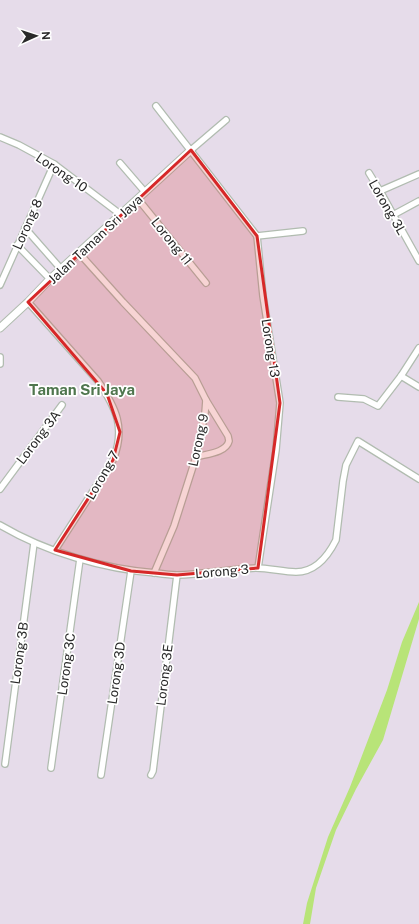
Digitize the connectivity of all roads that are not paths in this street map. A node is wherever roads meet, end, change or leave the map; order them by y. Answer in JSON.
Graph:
{"nodes":[{"id":1,"x":156,"y":106,"type":"dead end"},
{"id":2,"x":226,"y":120,"type":"dead end"},
{"id":3,"x":0,"y":138,"type":"edge"},
{"id":4,"x":191,"y":150,"type":"junction"},
{"id":5,"x":120,"y":163,"type":"dead end"},
{"id":6,"x":54,"y":164,"type":"junction"},
{"id":7,"x":369,"y":173,"type":"dead end"},
{"id":8,"x":419,"y":174,"type":"edge"},
{"id":9,"x":145,"y":192,"type":"junction"},
{"id":10,"x":380,"y":192,"type":"junction"},
{"id":11,"x":138,"y":199,"type":"junction"},
{"id":12,"x":419,"y":201,"type":"edge"},
{"id":13,"x":120,"y":214,"type":"junction"},
{"id":14,"x":393,"y":215,"type":"junction"},
{"id":15,"x":25,"y":228,"type":"junction"},
{"id":16,"x":303,"y":231,"type":"dead end"},
{"id":17,"x":257,"y":236,"type":"junction"},
{"id":18,"x":18,"y":245,"type":"junction"},
{"id":19,"x":78,"y":253,"type":"junction"},
{"id":20,"x":419,"y":261,"type":"edge"},
{"id":21,"x":61,"y":268,"type":"junction"},
{"id":22,"x":50,"y":279,"type":"junction"},
{"id":23,"x":206,"y":283,"type":"dead end"},
{"id":24,"x":0,"y":285,"type":"edge"},
{"id":25,"x":28,"y":302,"type":"junction"},
{"id":26,"x":0,"y":327,"type":"edge"},
{"id":27,"x":419,"y":348,"type":"edge"},
{"id":28,"x":0,"y":357,"type":"edge"},
{"id":29,"x":0,"y":364,"type":"edge"},
{"id":30,"x":401,"y":376,"type":"junction"},
{"id":31,"x":419,"y":387,"type":"edge"},
{"id":32,"x":338,"y":397,"type":"dead end"},
{"id":33,"x":206,"y":400,"type":"junction"},
{"id":34,"x":62,"y":405,"type":"dead end"},
{"id":35,"x":196,"y":456,"type":"junction"},
{"id":36,"x":419,"y":479,"type":"edge"},
{"id":37,"x":0,"y":489,"type":"edge"},
{"id":38,"x":0,"y":525,"type":"edge"},
{"id":39,"x":34,"y":543,"type":"junction"},
{"id":40,"x":55,"y":550,"type":"junction"},
{"id":41,"x":80,"y":559,"type":"junction"},
{"id":42,"x":258,"y":568,"type":"junction"},
{"id":43,"x":131,"y":571,"type":"junction"},
{"id":44,"x":154,"y":573,"type":"junction"},
{"id":45,"x":177,"y":575,"type":"junction"},
{"id":46,"x":4,"y":764,"type":"dead end"},
{"id":47,"x":51,"y":768,"type":"dead end"},
{"id":48,"x":101,"y":775,"type":"dead end"},
{"id":49,"x":151,"y":775,"type":"dead end"}],
"edges":[{"from":1,"to":4,"type":"street"},
{"from":2,"to":4,"type":"street"},
{"from":3,"to":6,"type":"street","name":"Lorong 10"},
{"from":4,"to":9,"type":"street","name":"Jalan Taman Sri Jaya"},
{"from":4,"to":17,"type":"street"},
{"from":5,"to":9,"type":"street"},
{"from":6,"to":13,"type":"street","name":"Lorong 10"},
{"from":6,"to":15,"type":"street","name":"Lorong 8"},
{"from":7,"to":10,"type":"street","name":"Lorong 3L"},
{"from":8,"to":10,"type":"street"},
{"from":9,"to":11,"type":"street","name":"Jalan Taman Sri Jaya"},
{"from":10,"to":14,"type":"street","name":"Lorong 3L"},
{"from":11,"to":13,"type":"street","name":"Jalan Taman Sri Jaya"},
{"from":11,"to":23,"type":"street","name":"Lorong 11"},
{"from":12,"to":14,"type":"street"},
{"from":13,"to":19,"type":"street","name":"Jalan Taman Sri Jaya"},
{"from":14,"to":20,"type":"street","name":"Lorong 3L"},
{"from":15,"to":18,"type":"street","name":"Lorong 8"},
{"from":15,"to":21,"type":"street"},
{"from":16,"to":17,"type":"street"},
{"from":17,"to":42,"type":"street","name":"Lorong 13"},
{"from":18,"to":22,"type":"street"},
{"from":18,"to":24,"type":"street","name":"Lorong 8"},
{"from":19,"to":21,"type":"street","name":"Jalan Taman Sri Jaya"},
{"from":19,"to":33,"type":"street","name":"Lorong 9"},
{"from":21,"to":22,"type":"street","name":"Jalan Taman Sri Jaya"},
{"from":22,"to":25,"type":"street","name":"Jalan Taman Sri Jaya"},
{"from":25,"to":26,"type":"street","name":"Jalan Taman Sri Jaya"},
{"from":25,"to":40,"type":"street","name":"Lorong 7"},
{"from":27,"to":30,"type":"street"},
{"from":28,"to":29,"type":"street"},
{"from":30,"to":31,"type":"street"},
{"from":30,"to":32,"type":"street"},
{"from":33,"to":35,"type":"street","name":"Lorong 9"},
{"from":33,"to":35,"type":"street"},
{"from":34,"to":37,"type":"street","name":"Lorong 3A"},
{"from":35,"to":44,"type":"street","name":"Lorong 9"},
{"from":36,"to":42,"type":"street","name":"Lorong 3"},
{"from":38,"to":39,"type":"street","name":"Lorong 3"},
{"from":39,"to":40,"type":"street","name":"Lorong 3"},
{"from":39,"to":46,"type":"street","name":"Lorong 3B"},
{"from":40,"to":41,"type":"street","name":"Lorong 3"},
{"from":41,"to":43,"type":"street","name":"Lorong 3"},
{"from":41,"to":47,"type":"street","name":"Lorong 3C"},
{"from":42,"to":45,"type":"street","name":"Lorong 3"},
{"from":43,"to":44,"type":"street","name":"Lorong 3"},
{"from":43,"to":48,"type":"street","name":"Lorong 3D"},
{"from":44,"to":45,"type":"street","name":"Lorong 3"},
{"from":45,"to":49,"type":"street","name":"Lorong 3E"}]}
